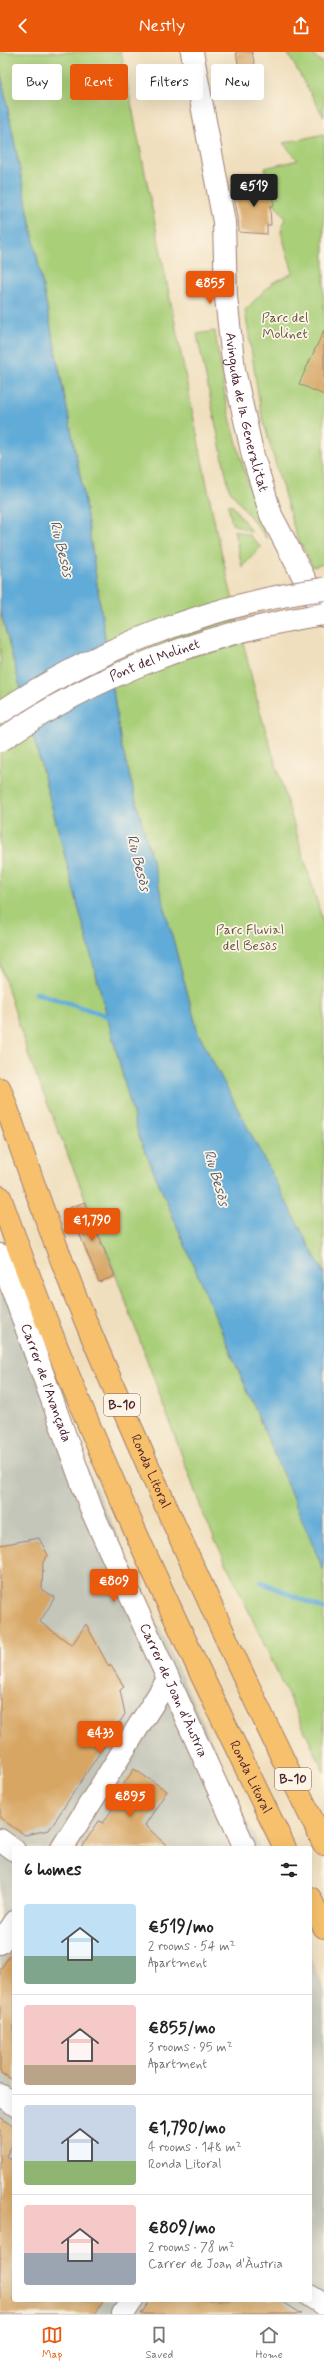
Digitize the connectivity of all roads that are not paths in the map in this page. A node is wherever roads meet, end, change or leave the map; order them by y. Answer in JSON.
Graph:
{"nodes":[{"id":1,"x":192,"y":52,"type":"edge"},
{"id":2,"x":324,"y":589,"type":"edge"},
{"id":3,"x":324,"y":615,"type":"edge"},
{"id":4,"x":0,"y":713,"type":"edge"},
{"id":5,"x":0,"y":741,"type":"edge"},
{"id":6,"x":0,"y":1089,"type":"edge"},
{"id":7,"x":0,"y":1197,"type":"edge"},
{"id":8,"x":0,"y":1255,"type":"edge"},
{"id":9,"x":92,"y":1511,"type":"joint"},
{"id":10,"x":167,"y":1681,"type":"junction"},
{"id":11,"x":0,"y":1840,"type":"edge"},
{"id":12,"x":324,"y":1844,"type":"edge"},
{"id":13,"x":63,"y":1846,"type":"edge"},
{"id":14,"x":244,"y":1846,"type":"edge"},
{"id":15,"x":284,"y":1846,"type":"edge"},
{"id":16,"x":12,"y":1849,"type":"edge"},
{"id":17,"x":312,"y":1902,"type":"edge"},
{"id":18,"x":12,"y":1925,"type":"edge"},
{"id":19,"x":324,"y":1927,"type":"edge"},
{"id":20,"x":0,"y":1943,"type":"edge"},
{"id":21,"x":0,"y":2095,"type":"edge"},
{"id":22,"x":12,"y":2103,"type":"edge"},
{"id":23,"x":312,"y":2297,"type":"edge"},
{"id":24,"x":131,"y":2302,"type":"edge"},
{"id":25,"x":324,"y":2304,"type":"edge"},
{"id":26,"x":122,"y":2314,"type":"edge"}],
"edges":[{"from":1,"to":3,"type":"street","name":"Avinguda de la Generalitat"},
{"from":2,"to":4,"type":"street","name":"Pont del Molinet","bridge":true},
{"from":3,"to":5,"type":"street","name":"Pont del Molinet","bridge":true},
{"from":6,"to":12,"type":"highway","name":"Ronda Litoral","number":"B-10"},
{"from":7,"to":15,"type":"highway","name":"Ronda Litoral","number":"B-10"},
{"from":8,"to":9,"type":"street","name":"Carrer de l'Avançada"},
{"from":9,"to":10,"type":"street","name":"Carrer de Joan d'Àustria"},
{"from":10,"to":13,"type":"street"},
{"from":10,"to":14,"type":"street","name":"Carrer de Joan d'Àustria"},
{"from":11,"to":16,"type":"street"},
{"from":17,"to":19,"type":"highway"},
{"from":18,"to":20,"type":"street"},
{"from":21,"to":22,"type":"street"},
{"from":23,"to":25,"type":"street"},
{"from":24,"to":26,"type":"street"}]}
